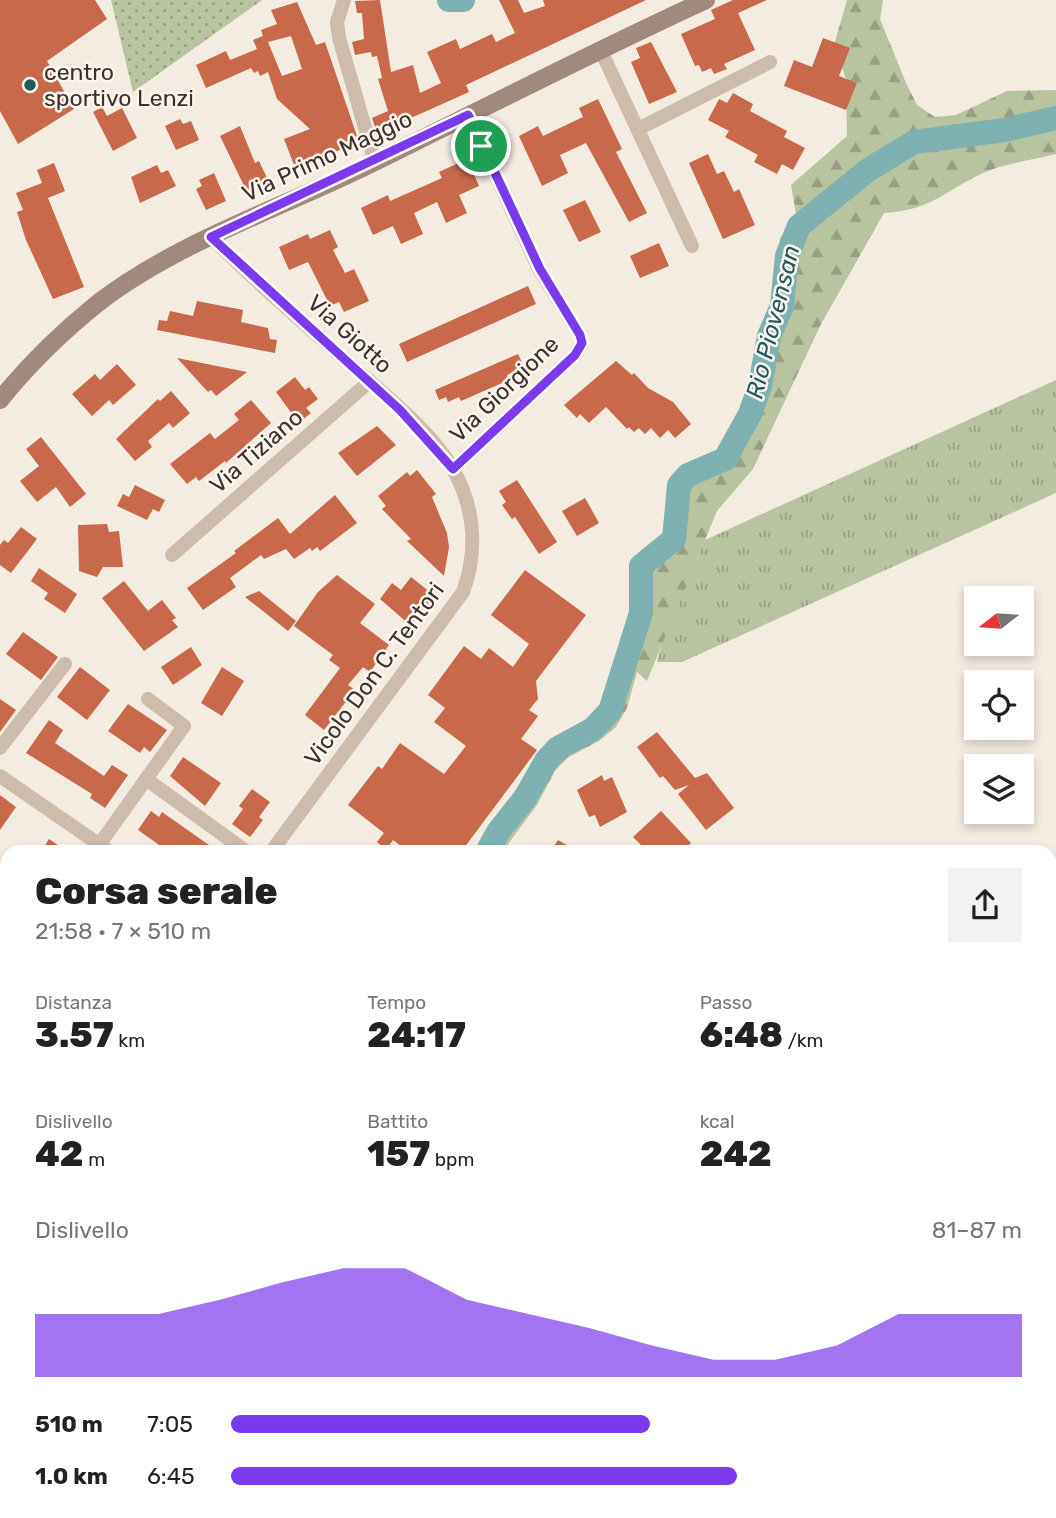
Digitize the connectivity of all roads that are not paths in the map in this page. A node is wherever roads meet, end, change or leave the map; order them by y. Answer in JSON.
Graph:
{"nodes":[{"id":1,"x":344,"y":0,"type":"edge"},
{"id":2,"x":706,"y":0,"type":"edge"},
{"id":3,"x":601,"y":51,"type":"junction"},
{"id":4,"x":770,"y":62,"type":"dead end"},
{"id":5,"x":468,"y":115,"type":"junction"},
{"id":6,"x":638,"y":129,"type":"junction"},
{"id":7,"x":375,"y":162,"type":"junction"},
{"id":8,"x":211,"y":237,"type":"junction"},
{"id":9,"x":692,"y":246,"type":"dead end"},
{"id":10,"x":370,"y":381,"type":"junction"},
{"id":11,"x":0,"y":400,"type":"edge"},
{"id":12,"x":453,"y":469,"type":"junction"},
{"id":13,"x":172,"y":555,"type":"dead end"},
{"id":14,"x":65,"y":664,"type":"dead end"},
{"id":15,"x":148,"y":699,"type":"dead end"},
{"id":16,"x":0,"y":748,"type":"edge"},
{"id":17,"x":0,"y":776,"type":"edge"},
{"id":18,"x":146,"y":779,"type":"junction"},
{"id":19,"x":100,"y":845,"type":"edge"},
{"id":20,"x":106,"y":845,"type":"edge"},
{"id":21,"x":237,"y":845,"type":"edge"},
{"id":22,"x":276,"y":845,"type":"edge"}],
"edges":[{"from":1,"to":7,"type":"street"},
{"from":2,"to":3,"type":"street","name":"Via Primo Maggio"},
{"from":3,"to":5,"type":"street","name":"Via Primo Maggio"},
{"from":3,"to":6,"type":"street"},
{"from":4,"to":6,"type":"street"},
{"from":5,"to":7,"type":"street","name":"Via Primo Maggio"},
{"from":5,"to":12,"type":"street","name":"Via Giorgione"},
{"from":6,"to":9,"type":"street"},
{"from":7,"to":8,"type":"street","name":"Via Primo Maggio"},
{"from":8,"to":10,"type":"street","name":"Via Giotto"},
{"from":8,"to":11,"type":"street","name":"Via Primo Maggio"},
{"from":10,"to":12,"type":"street","name":"Via Giotto"},
{"from":10,"to":13,"type":"street","name":"Via Tiziano"},
{"from":12,"to":22,"type":"street","name":"Vicolo Don C. Tentori"},
{"from":14,"to":16,"type":"street"},
{"from":15,"to":18,"type":"street"},
{"from":17,"to":19,"type":"street"},
{"from":18,"to":20,"type":"street"},
{"from":18,"to":21,"type":"street"}]}
